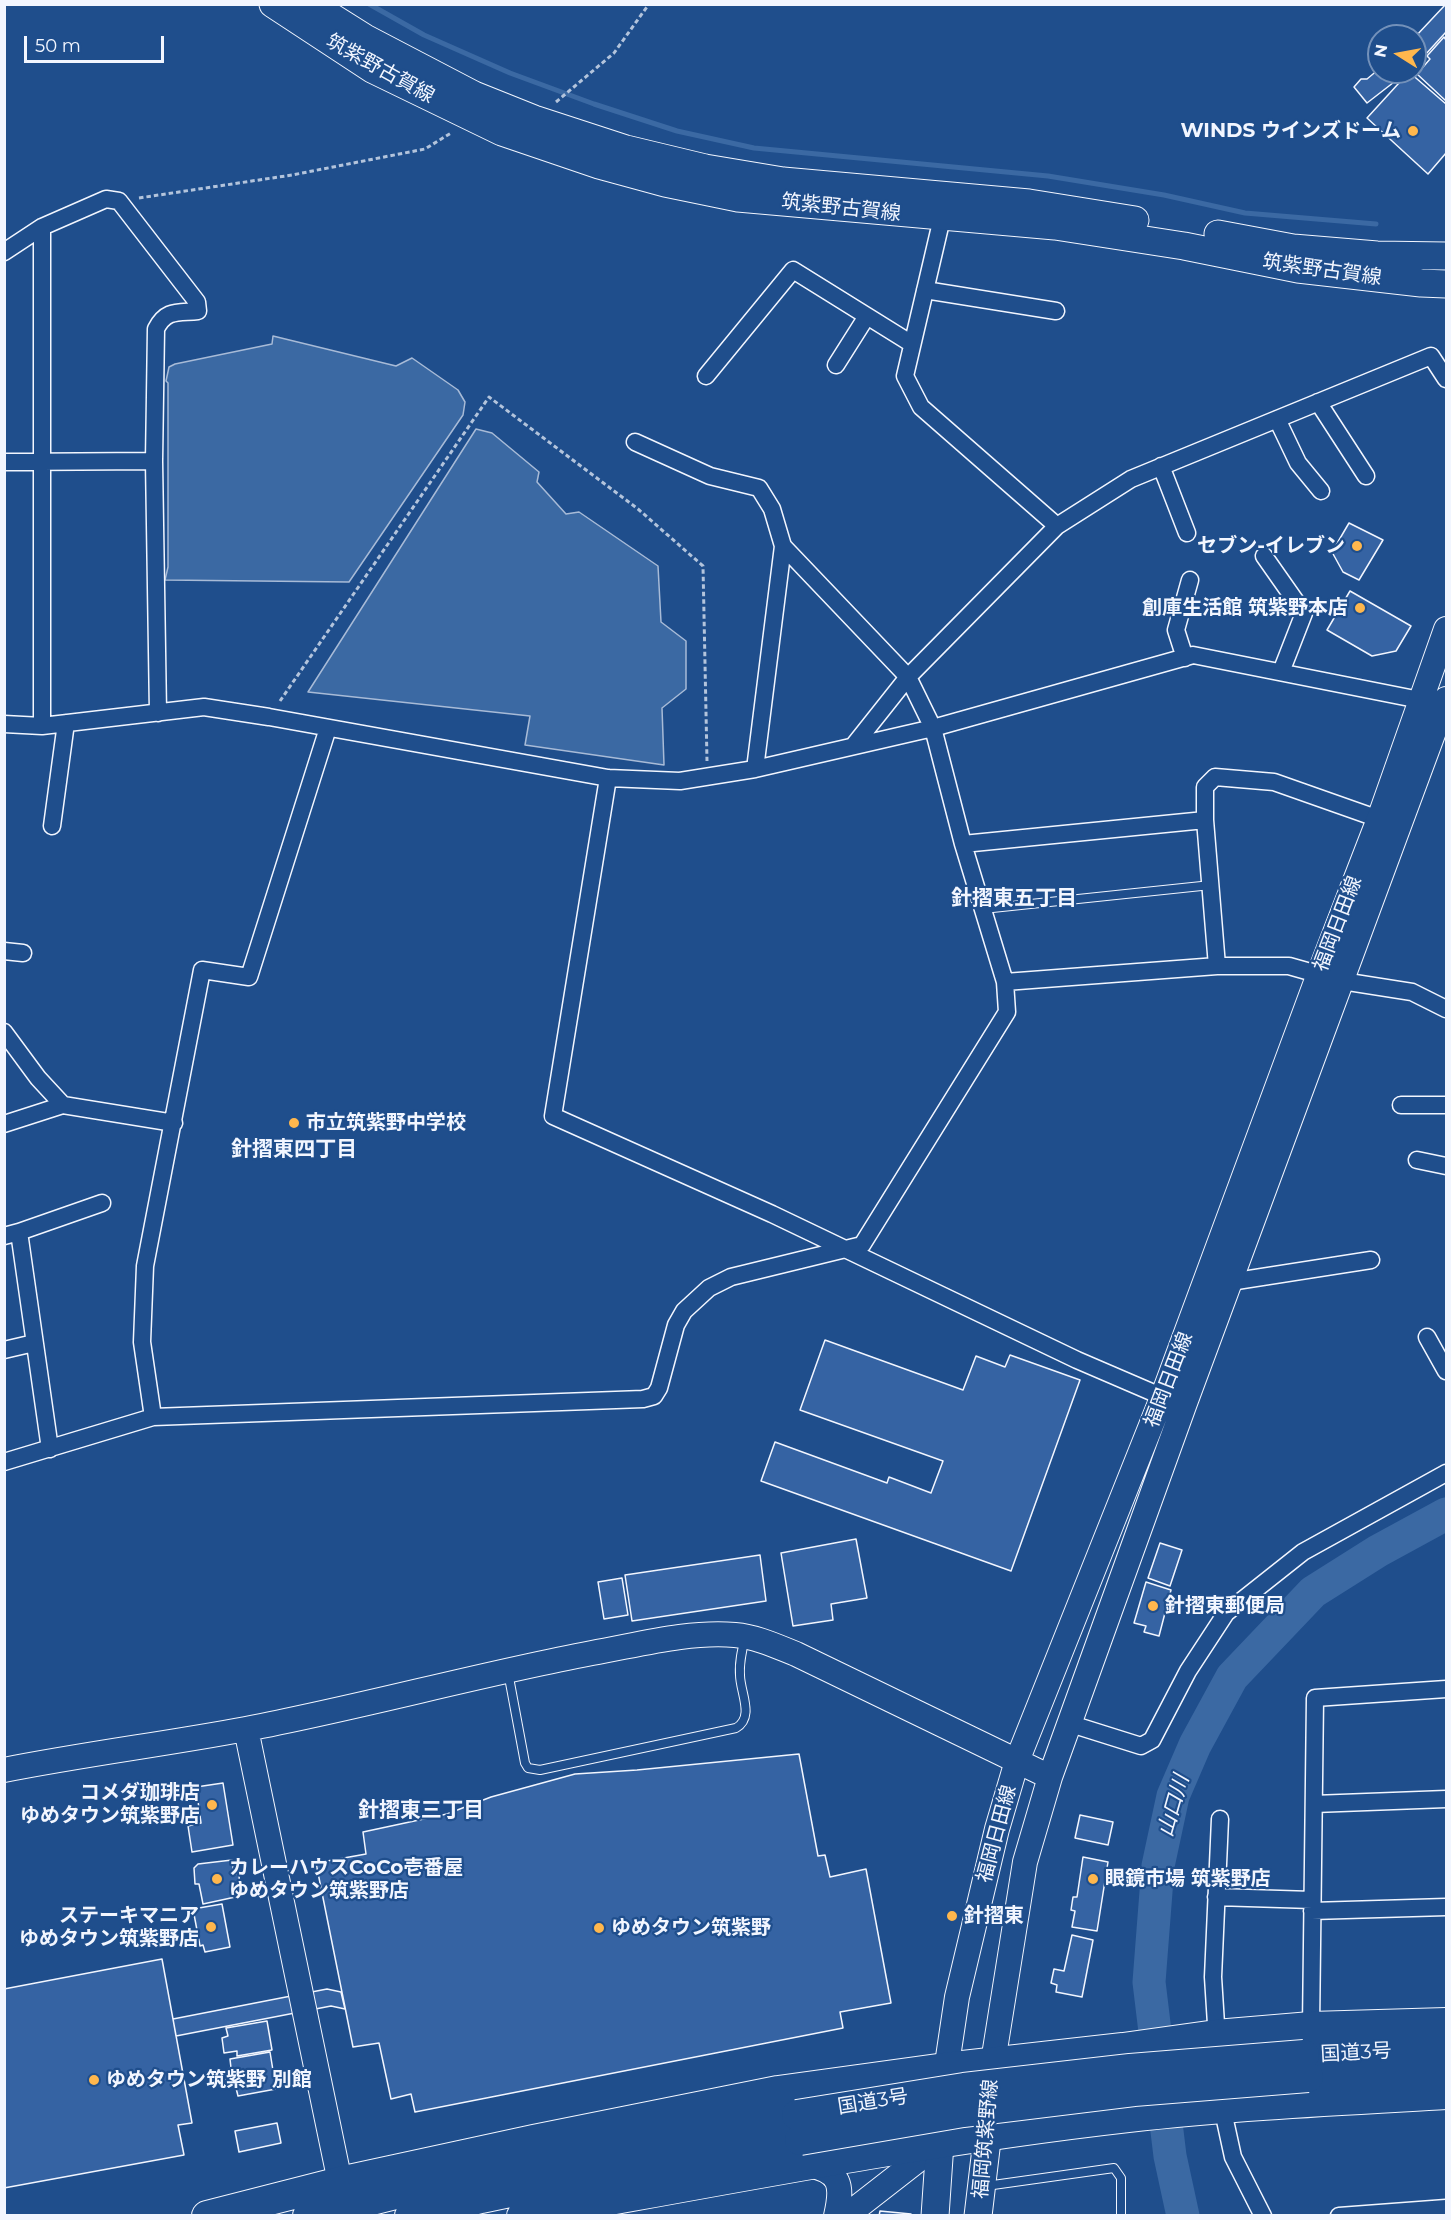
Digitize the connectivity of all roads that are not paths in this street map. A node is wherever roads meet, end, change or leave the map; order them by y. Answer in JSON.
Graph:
{"nodes":[{"id":1,"x":273,"y":4,"type":"edge"},
{"id":2,"x":311,"y":4,"type":"edge"},
{"id":3,"x":942,"y":218,"type":"junction"},
{"id":4,"x":42,"y":227,"type":"junction"},
{"id":5,"x":4,"y":252,"type":"edge"},
{"id":6,"x":1446,"y":256,"type":"edge"},
{"id":7,"x":1446,"y":284,"type":"edge"},
{"id":8,"x":925,"y":290,"type":"junction"},
{"id":9,"x":1056,"y":311,"type":"dead end"},
{"id":10,"x":867,"y":316,"type":"junction"},
{"id":11,"x":912,"y":344,"type":"junction"},
{"id":12,"x":836,"y":365,"type":"dead end"},
{"id":13,"x":706,"y":376,"type":"dead end"},
{"id":14,"x":1446,"y":379,"type":"edge"},
{"id":15,"x":1318,"y":402,"type":"junction"},
{"id":16,"x":1276,"y":419,"type":"junction"},
{"id":17,"x":635,"y":442,"type":"dead end"},
{"id":18,"x":154,"y":461,"type":"junction"},
{"id":19,"x":4,"y":462,"type":"edge"},
{"id":20,"x":42,"y":463,"type":"junction"},
{"id":21,"x":1161,"y":466,"type":"junction"},
{"id":22,"x":1366,"y":476,"type":"dead end"},
{"id":23,"x":1321,"y":491,"type":"dead end"},
{"id":24,"x":1057,"y":526,"type":"junction"},
{"id":25,"x":1187,"y":533,"type":"dead end"},
{"id":26,"x":783,"y":546,"type":"junction"},
{"id":27,"x":1264,"y":556,"type":"dead end"},
{"id":28,"x":1190,"y":580,"type":"dead end"},
{"id":29,"x":1446,"y":628,"type":"edge"},
{"id":30,"x":1185,"y":658,"type":"junction"},
{"id":31,"x":1281,"y":672,"type":"junction"},
{"id":32,"x":908,"y":677,"type":"junction"},
{"id":33,"x":1420,"y":700,"type":"junction"},
{"id":34,"x":1446,"y":703,"type":"edge"},
{"id":35,"x":158,"y":713,"type":"junction"},
{"id":36,"x":66,"y":723,"type":"junction"},
{"id":37,"x":42,"y":726,"type":"junction"},
{"id":38,"x":328,"y":728,"type":"junction"},
{"id":39,"x":933,"y":728,"type":"junction"},
{"id":40,"x":5,"y":729,"type":"edge"},
{"id":41,"x":854,"y":745,"type":"junction"},
{"id":42,"x":755,"y":769,"type":"junction"},
{"id":43,"x":608,"y":778,"type":"junction"},
{"id":44,"x":1379,"y":819,"type":"junction"},
{"id":45,"x":1204,"y":820,"type":"junction"},
{"id":46,"x":52,"y":826,"type":"dead end"},
{"id":47,"x":963,"y":844,"type":"junction"},
{"id":48,"x":1211,"y":885,"type":"junction"},
{"id":49,"x":983,"y":909,"type":"junction"},
{"id":50,"x":4,"y":951,"type":"edge"},
{"id":51,"x":23,"y":953,"type":"dead end"},
{"id":52,"x":1218,"y":966,"type":"junction"},
{"id":53,"x":1319,"y":974,"type":"junction"},
{"id":54,"x":1342,"y":981,"type":"junction"},
{"id":55,"x":1005,"y":982,"type":"junction"},
{"id":56,"x":1446,"y":1010,"type":"edge"},
{"id":57,"x":4,"y":1032,"type":"edge"},
{"id":58,"x":10,"y":1048,"type":"edge"},
{"id":59,"x":63,"y":1105,"type":"junction"},
{"id":60,"x":1401,"y":1105,"type":"dead end"},
{"id":61,"x":1446,"y":1106,"type":"edge"},
{"id":62,"x":174,"y":1123,"type":"junction"},
{"id":63,"x":4,"y":1124,"type":"edge"},
{"id":64,"x":1417,"y":1160,"type":"dead end"},
{"id":65,"x":1446,"y":1166,"type":"edge"},
{"id":66,"x":102,"y":1203,"type":"dead end"},
{"id":67,"x":12,"y":1234,"type":"edge"},
{"id":68,"x":846,"y":1249,"type":"junction"},
{"id":69,"x":1371,"y":1260,"type":"dead end"},
{"id":70,"x":1219,"y":1278,"type":"junction"},
{"id":71,"x":1427,"y":1337,"type":"dead end"},
{"id":72,"x":34,"y":1343,"type":"junction"},
{"id":73,"x":4,"y":1350,"type":"edge"},
{"id":74,"x":1446,"y":1371,"type":"edge"},
{"id":75,"x":1174,"y":1400,"type":"junction"},
{"id":76,"x":153,"y":1417,"type":"junction"},
{"id":77,"x":50,"y":1449,"type":"junction"},
{"id":78,"x":4,"y":1462,"type":"edge"},
{"id":79,"x":1446,"y":1473,"type":"edge"},
{"id":80,"x":745,"y":1637,"type":"junction"},
{"id":81,"x":507,"y":1670,"type":"junction"},
{"id":82,"x":1446,"y":1689,"type":"edge"},
{"id":83,"x":1071,"y":1724,"type":"junction"},
{"id":84,"x":246,"y":1729,"type":"junction"},
{"id":85,"x":1017,"y":1761,"type":"junction"},
{"id":86,"x":4,"y":1770,"type":"edge"},
{"id":87,"x":1050,"y":1777,"type":"junction"},
{"id":88,"x":1446,"y":1799,"type":"edge"},
{"id":89,"x":1314,"y":1804,"type":"junction"},
{"id":90,"x":1220,"y":1819,"type":"dead end"},
{"id":91,"x":1216,"y":1897,"type":"junction"},
{"id":92,"x":1312,"y":1905,"type":"junction"},
{"id":93,"x":1446,"y":1907,"type":"edge"},
{"id":94,"x":1446,"y":2023,"type":"edge"},
{"id":95,"x":1211,"y":2036,"type":"junction"},
{"id":96,"x":1446,"y":2048,"type":"edge"},
{"id":97,"x":1308,"y":2053,"type":"junction"},
{"id":98,"x":993,"y":2062,"type":"junction"},
{"id":99,"x":945,"y":2067,"type":"junction"},
{"id":100,"x":1446,"y":2071,"type":"edge"},
{"id":101,"x":1446,"y":2094,"type":"edge"},
{"id":102,"x":1215,"y":2110,"type":"junction"},
{"id":103,"x":988,"y":2136,"type":"junction"},
{"id":104,"x":802,"y":2140,"type":"junction"},
{"id":105,"x":940,"y":2143,"type":"junction"},
{"id":106,"x":340,"y":2182,"type":"junction"},
{"id":107,"x":983,"y":2187,"type":"junction"},
{"id":108,"x":1446,"y":2208,"type":"edge"},
{"id":109,"x":207,"y":2216,"type":"edge"},
{"id":110,"x":308,"y":2216,"type":"edge"},
{"id":111,"x":410,"y":2216,"type":"edge"},
{"id":112,"x":522,"y":2216,"type":"edge"},
{"id":113,"x":836,"y":2216,"type":"edge"},
{"id":114,"x":846,"y":2216,"type":"edge"},
{"id":115,"x":935,"y":2216,"type":"edge"},
{"id":116,"x":978,"y":2216,"type":"edge"},
{"id":117,"x":1121,"y":2216,"type":"edge"},
{"id":118,"x":1263,"y":2216,"type":"edge"},
{"id":119,"x":1340,"y":2216,"type":"edge"}],
"edges":[{"from":1,"to":3,"type":"main road","name":"筑紫野古賀線"},
{"from":2,"to":6,"type":"main road","name":"筑紫野古賀線"},
{"from":3,"to":7,"type":"main road","name":"筑紫野古賀線"},
{"from":3,"to":8,"type":"street"},
{"from":4,"to":5,"type":"street"},
{"from":4,"to":18,"type":"street"},
{"from":4,"to":20,"type":"street"},
{"from":8,"to":9,"type":"street"},
{"from":8,"to":11,"type":"street"},
{"from":10,"to":11,"type":"street"},
{"from":10,"to":12,"type":"street"},
{"from":10,"to":13,"type":"street"},
{"from":11,"to":24,"type":"street"},
{"from":14,"to":15,"type":"street"},
{"from":15,"to":16,"type":"street"},
{"from":15,"to":22,"type":"street"},
{"from":16,"to":21,"type":"street"},
{"from":16,"to":23,"type":"street"},
{"from":17,"to":26,"type":"street"},
{"from":18,"to":20,"type":"street"},
{"from":18,"to":35,"type":"street"},
{"from":19,"to":20,"type":"street"},
{"from":20,"to":37,"type":"street"},
{"from":21,"to":24,"type":"street"},
{"from":21,"to":25,"type":"street"},
{"from":24,"to":32,"type":"street"},
{"from":26,"to":32,"type":"street"},
{"from":26,"to":42,"type":"street"},
{"from":27,"to":31,"type":"street"},
{"from":28,"to":30,"type":"street"},
{"from":29,"to":33,"type":"main road","name":"福岡日田線"},
{"from":30,"to":31,"type":"street"},
{"from":30,"to":39,"type":"street"},
{"from":31,"to":33,"type":"street"},
{"from":32,"to":39,"type":"street"},
{"from":32,"to":41,"type":"street"},
{"from":33,"to":34,"type":"main road"},
{"from":33,"to":44,"type":"main road","name":"福岡日田線"},
{"from":34,"to":54,"type":"main road","name":"福岡日田線"},
{"from":35,"to":36,"type":"street"},
{"from":35,"to":38,"type":"street"},
{"from":36,"to":37,"type":"street"},
{"from":36,"to":46,"type":"street"},
{"from":37,"to":40,"type":"street"},
{"from":38,"to":43,"type":"street"},
{"from":38,"to":62,"type":"street"},
{"from":39,"to":41,"type":"street"},
{"from":39,"to":47,"type":"street"},
{"from":41,"to":42,"type":"street"},
{"from":42,"to":43,"type":"street"},
{"from":43,"to":68,"type":"street"},
{"from":44,"to":45,"type":"street"},
{"from":44,"to":53,"type":"main road","name":"福岡日田線"},
{"from":45,"to":47,"type":"street"},
{"from":45,"to":48,"type":"street"},
{"from":47,"to":49,"type":"street"},
{"from":48,"to":49,"type":"lane"},
{"from":48,"to":52,"type":"street"},
{"from":49,"to":55,"type":"street"},
{"from":50,"to":51,"type":"street"},
{"from":52,"to":53,"type":"street"},
{"from":52,"to":55,"type":"street"},
{"from":53,"to":54,"type":"street"},
{"from":53,"to":70,"type":"main road","name":"福岡日田線"},
{"from":54,"to":56,"type":"street"},
{"from":54,"to":70,"type":"main road","name":"福岡日田線"},
{"from":55,"to":68,"type":"street"},
{"from":57,"to":58,"type":"street"},
{"from":58,"to":59,"type":"street"},
{"from":59,"to":62,"type":"street"},
{"from":59,"to":63,"type":"street"},
{"from":60,"to":61,"type":"street"},
{"from":62,"to":76,"type":"street"},
{"from":64,"to":65,"type":"street"},
{"from":66,"to":67,"type":"street"},
{"from":67,"to":72,"type":"street"},
{"from":68,"to":75,"type":"street"},
{"from":68,"to":76,"type":"street"},
{"from":69,"to":70,"type":"street"},
{"from":70,"to":75,"type":"main road","name":"福岡日田線"},
{"from":71,"to":74,"type":"street"},
{"from":72,"to":73,"type":"street"},
{"from":72,"to":77,"type":"street"},
{"from":75,"to":83,"type":"main road","name":"福岡日田線"},
{"from":75,"to":85,"type":"main road","name":"福岡日田線"},
{"from":76,"to":77,"type":"street"},
{"from":77,"to":78,"type":"street"},
{"from":79,"to":83,"type":"street"},
{"from":80,"to":81,"type":"main road"},
{"from":80,"to":81,"type":"lane"},
{"from":80,"to":85,"type":"main road"},
{"from":81,"to":84,"type":"main road"},
{"from":82,"to":89,"type":"street"},
{"from":83,"to":87,"type":"main road","name":"福岡日田線"},
{"from":84,"to":86,"type":"main road"},
{"from":84,"to":106,"type":"main road"},
{"from":85,"to":87,"type":"main road"},
{"from":85,"to":99,"type":"main road","name":"福岡日田線"},
{"from":87,"to":98,"type":"main road","name":"福岡日田線"},
{"from":88,"to":89,"type":"street"},
{"from":89,"to":92,"type":"street"},
{"from":90,"to":91,"type":"street"},
{"from":91,"to":92,"type":"street"},
{"from":91,"to":95,"type":"street"},
{"from":92,"to":93,"type":"street"},
{"from":92,"to":97,"type":"street"},
{"from":94,"to":97,"type":"highway"},
{"from":95,"to":97,"type":"highway"},
{"from":95,"to":98,"type":"highway"},
{"from":95,"to":102,"type":"street"},
{"from":96,"to":97,"type":"highway","name":"国道3号"},
{"from":97,"to":100,"type":"highway","name":"国道3号"},
{"from":97,"to":104,"type":"highway","name":"国道3号","bridge":true},
{"from":98,"to":99,"type":"highway"},
{"from":98,"to":103,"type":"main road","name":"福岡筑紫野線"},
{"from":98,"to":105,"type":"main road","name":"福岡日田線"},
{"from":99,"to":105,"type":"main road","name":"福岡日田線"},
{"from":99,"to":106,"type":"highway"},
{"from":101,"to":102,"type":"highway"},
{"from":102,"to":103,"type":"highway"},
{"from":102,"to":118,"type":"street"},
{"from":103,"to":105,"type":"highway"},
{"from":103,"to":107,"type":"main road","name":"福岡筑紫野線"},
{"from":104,"to":105,"type":"highway"},
{"from":104,"to":110,"type":"highway","name":"国道3号"},
{"from":104,"to":111,"type":"highway","name":"国道3号"},
{"from":104,"to":112,"type":"highway"},
{"from":104,"to":113,"type":"main road"},
{"from":105,"to":114,"type":"main road","name":"福岡日田線"},
{"from":105,"to":115,"type":"main road"},
{"from":106,"to":109,"type":"highway"},
{"from":107,"to":116,"type":"main road","name":"福岡筑紫野線"},
{"from":107,"to":117,"type":"lane"},
{"from":108,"to":119,"type":"street"}]}
